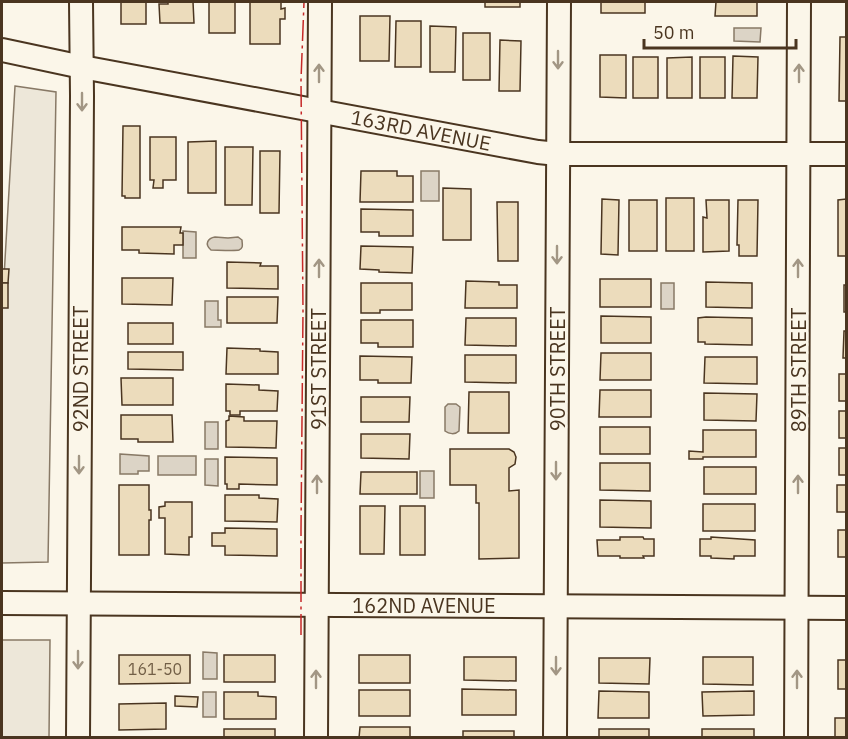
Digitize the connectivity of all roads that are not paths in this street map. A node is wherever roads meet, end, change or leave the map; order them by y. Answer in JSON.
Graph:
{"nodes":[{"id":1,"x":81,"y":2,"type":"edge"},
{"id":2,"x":320,"y":2,"type":"edge"},
{"id":3,"x":559,"y":2,"type":"edge"},
{"id":4,"x":799,"y":2,"type":"edge"},
{"id":5,"x":2,"y":50,"type":"edge"},
{"id":6,"x":82,"y":67,"type":"junction"},
{"id":7,"x":320,"y":111,"type":"junction"},
{"id":8,"x":558,"y":154,"type":"junction"},
{"id":9,"x":799,"y":154,"type":"junction"},
{"id":10,"x":846,"y":154,"type":"edge"},
{"id":11,"x":2,"y":603,"type":"edge"},
{"id":12,"x":78,"y":603,"type":"junction"},
{"id":13,"x":317,"y":605,"type":"junction"},
{"id":14,"x":556,"y":606,"type":"junction"},
{"id":15,"x":797,"y":608,"type":"junction"},
{"id":16,"x":846,"y":608,"type":"edge"},
{"id":17,"x":78,"y":738,"type":"edge"},
{"id":18,"x":316,"y":738,"type":"edge"},
{"id":19,"x":555,"y":738,"type":"edge"},
{"id":20,"x":796,"y":738,"type":"edge"}],
"edges":[{"from":1,"to":6,"type":"street","name":"92ND STREET"},
{"from":7,"to":2,"type":"street","name":"91ST STREET","one_way":true},
{"from":3,"to":8,"type":"street","name":"90TH STREET","one_way":true},
{"from":9,"to":4,"type":"street","name":"89TH STREET","one_way":true},
{"from":5,"to":6,"type":"street","name":"163RD AVENUE"},
{"from":6,"to":7,"type":"street","name":"163RD AVENUE"},
{"from":6,"to":12,"type":"street","name":"92ND STREET","one_way":true},
{"from":7,"to":8,"type":"street","name":"163RD AVENUE"},
{"from":13,"to":7,"type":"street","name":"91ST STREET","one_way":true},
{"from":8,"to":9,"type":"street","name":"163RD AVENUE"},
{"from":8,"to":14,"type":"street","name":"90TH STREET","one_way":true},
{"from":9,"to":10,"type":"street","name":"163RD AVENUE"},
{"from":15,"to":9,"type":"street","name":"89TH STREET","one_way":true},
{"from":11,"to":12,"type":"street","name":"162ND AVENUE"},
{"from":12,"to":13,"type":"street","name":"162ND AVENUE"},
{"from":12,"to":17,"type":"street","name":"92ND STREET","one_way":true},
{"from":13,"to":14,"type":"street","name":"162ND AVENUE"},
{"from":18,"to":13,"type":"street","name":"91ST STREET","one_way":true},
{"from":14,"to":15,"type":"street","name":"162ND AVENUE"},
{"from":14,"to":19,"type":"street","name":"90TH STREET","one_way":true},
{"from":15,"to":16,"type":"street","name":"162ND AVENUE"},
{"from":20,"to":15,"type":"street","name":"89TH STREET","one_way":true}]}
